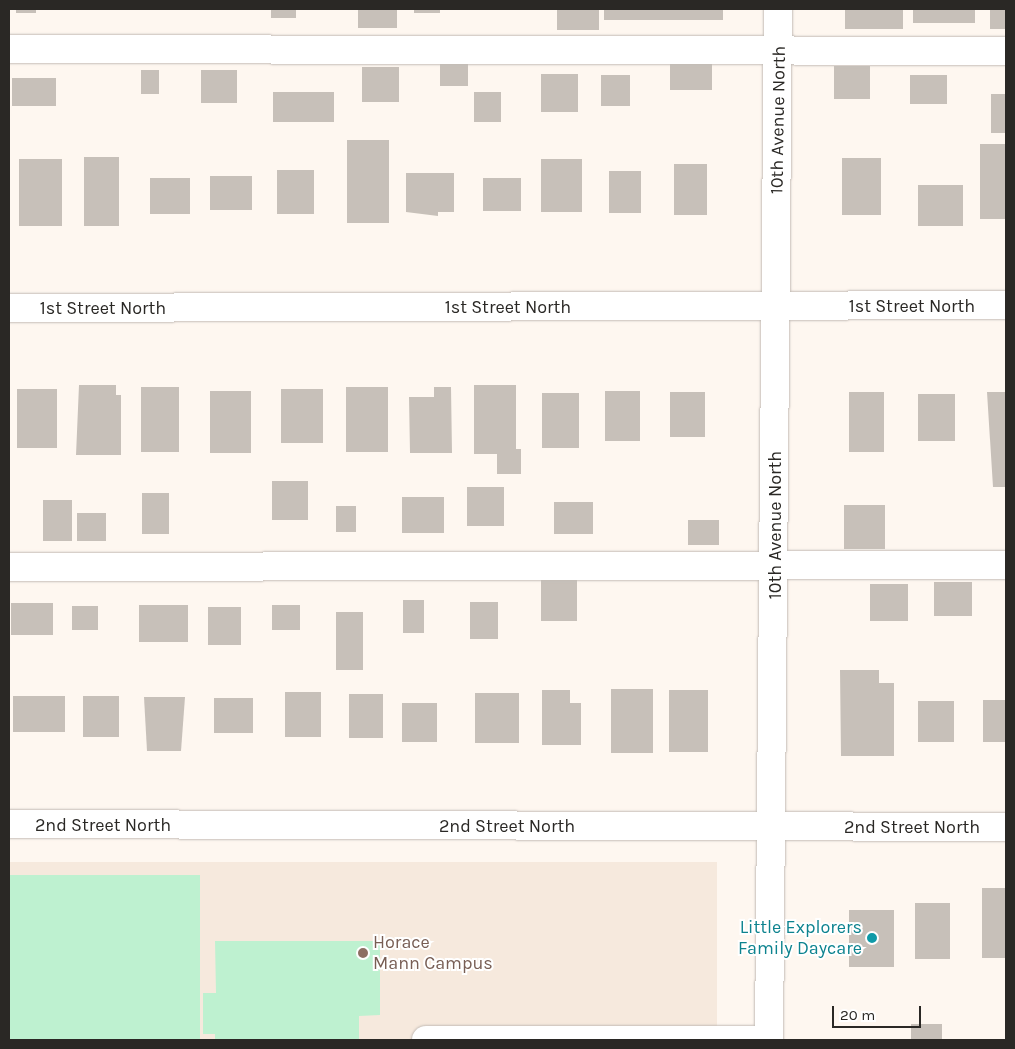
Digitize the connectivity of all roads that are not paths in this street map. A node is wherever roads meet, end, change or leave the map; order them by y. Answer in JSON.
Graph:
{"nodes":[{"id":1,"x":778,"y":9,"type":"edge"},
{"id":2,"x":778,"y":48,"type":"junction"},
{"id":3,"x":9,"y":49,"type":"edge"},
{"id":4,"x":1006,"y":50,"type":"edge"},
{"id":5,"x":1006,"y":305,"type":"edge"},
{"id":6,"x":776,"y":306,"type":"junction"},
{"id":7,"x":9,"y":308,"type":"edge"},
{"id":8,"x":775,"y":563,"type":"junction"},
{"id":9,"x":1006,"y":565,"type":"edge"},
{"id":10,"x":9,"y":567,"type":"edge"},
{"id":11,"x":9,"y":824,"type":"edge"},
{"id":12,"x":774,"y":827,"type":"junction"},
{"id":13,"x":1006,"y":827,"type":"edge"},
{"id":14,"x":426,"y":1040,"type":"edge"},
{"id":15,"x":769,"y":1040,"type":"edge"}],
"edges":[{"from":1,"to":2,"type":"street","name":"10th Avenue North"},
{"from":2,"to":3,"type":"street"},
{"from":2,"to":4,"type":"street"},
{"from":2,"to":6,"type":"street","name":"10th Avenue North"},
{"from":5,"to":6,"type":"street","name":"1st Street North"},
{"from":6,"to":7,"type":"street","name":"1st Street North"},
{"from":6,"to":8,"type":"street","name":"10th Avenue North"},
{"from":8,"to":9,"type":"street"},
{"from":8,"to":10,"type":"street"},
{"from":8,"to":12,"type":"street","name":"10th Avenue North"},
{"from":11,"to":12,"type":"street","name":"2nd Street North"},
{"from":12,"to":13,"type":"street","name":"2nd Street North"},
{"from":12,"to":15,"type":"street","name":"10th Avenue North"},
{"from":14,"to":15,"type":"street"}]}
